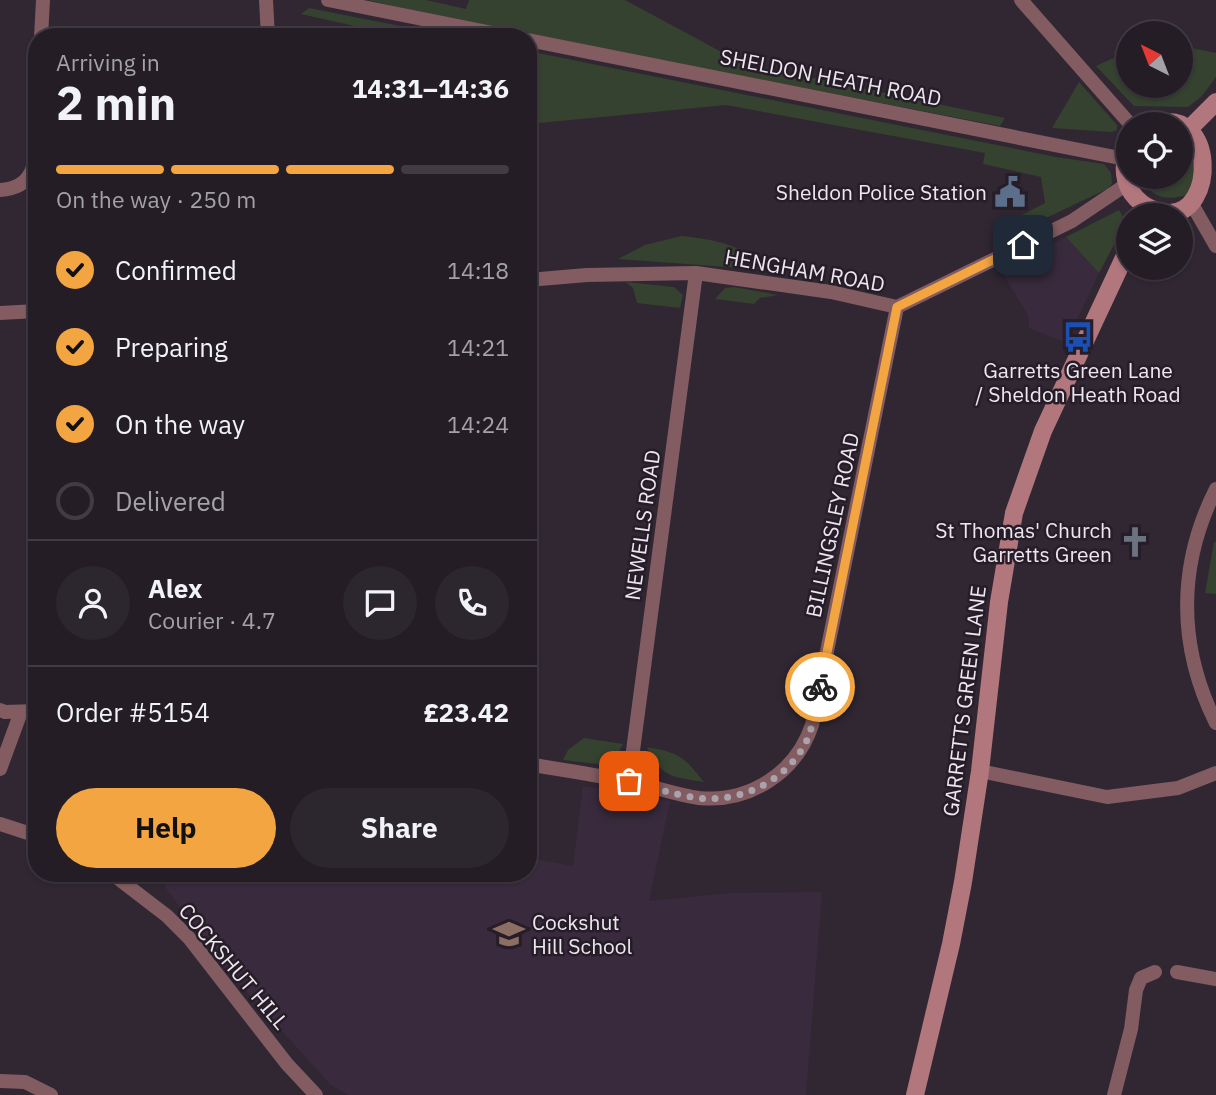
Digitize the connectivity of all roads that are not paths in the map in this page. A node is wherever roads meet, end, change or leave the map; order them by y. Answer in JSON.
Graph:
{"nodes":[{"id":1,"x":43,"y":0,"type":"edge"},
{"id":2,"x":266,"y":0,"type":"edge"},
{"id":3,"x":328,"y":0,"type":"edge"},
{"id":4,"x":1029,"y":3,"type":"edge"},
{"id":5,"x":41,"y":28,"type":"edge"},
{"id":6,"x":268,"y":28,"type":"edge"},
{"id":7,"x":467,"y":28,"type":"edge"},
{"id":8,"x":537,"y":42,"type":"edge"},
{"id":9,"x":1216,"y":102,"type":"edge"},
{"id":10,"x":1120,"y":112,"type":"edge"},
{"id":11,"x":1193,"y":125,"type":"edge"},
{"id":12,"x":1193,"y":129,"type":"edge"},
{"id":13,"x":1116,"y":151,"type":"edge"},
{"id":14,"x":1215,"y":168,"type":"edge"},
{"id":15,"x":28,"y":176,"type":"edge"},
{"id":16,"x":1119,"y":189,"type":"edge"},
{"id":17,"x":0,"y":190,"type":"edge"},
{"id":18,"x":1193,"y":206,"type":"joint"},
{"id":19,"x":1216,"y":246,"type":"edge"},
{"id":20,"x":696,"y":273,"type":"junction"},
{"id":21,"x":1116,"y":275,"type":"edge"},
{"id":22,"x":537,"y":279,"type":"edge"},
{"id":23,"x":897,"y":307,"type":"junction"},
{"id":24,"x":28,"y":311,"type":"edge"},
{"id":25,"x":0,"y":313,"type":"edge"},
{"id":26,"x":1216,"y":489,"type":"edge"},
{"id":27,"x":0,"y":710,"type":"edge"},
{"id":28,"x":28,"y":711,"type":"edge"},
{"id":29,"x":21,"y":712,"type":"junction"},
{"id":30,"x":1216,"y":723,"type":"edge"},
{"id":31,"x":537,"y":766,"type":"edge"},
{"id":32,"x":0,"y":769,"type":"edge"},
{"id":33,"x":980,"y":771,"type":"junction"},
{"id":34,"x":1216,"y":773,"type":"edge"},
{"id":35,"x":629,"y":781,"type":"junction"},
{"id":36,"x":0,"y":824,"type":"edge"},
{"id":37,"x":28,"y":833,"type":"edge"},
{"id":38,"x":123,"y":882,"type":"edge"},
{"id":39,"x":1155,"y":972,"type":"dead end"},
{"id":40,"x":1177,"y":972,"type":"dead end"},
{"id":41,"x":1216,"y":979,"type":"edge"},
{"id":42,"x":0,"y":1081,"type":"edge"},
{"id":43,"x":51,"y":1095,"type":"edge"},
{"id":44,"x":316,"y":1095,"type":"edge"},
{"id":45,"x":915,"y":1095,"type":"edge"},
{"id":46,"x":1114,"y":1095,"type":"edge"}],
"edges":[{"from":1,"to":5,"type":"street"},
{"from":2,"to":6,"type":"street"},
{"from":3,"to":7,"type":"street"},
{"from":4,"to":10,"type":"street"},
{"from":8,"to":13,"type":"street","name":"SHELDON HEATH ROAD"},
{"from":9,"to":11,"type":"street"},
{"from":12,"to":14,"type":"street"},
{"from":14,"to":18,"type":"street"},
{"from":15,"to":17,"type":"street"},
{"from":16,"to":23,"type":"street","name":"HENGHAM ROAD"},
{"from":18,"to":19,"type":"street"},
{"from":20,"to":22,"type":"street","name":"HENGHAM ROAD"},
{"from":20,"to":23,"type":"street","name":"HENGHAM ROAD"},
{"from":20,"to":35,"type":"street","name":"NEWELLS ROAD"},
{"from":21,"to":33,"type":"street","name":"GARRETTS GREEN LANE"},
{"from":23,"to":35,"type":"street","name":"BILLINGSLEY ROAD"},
{"from":24,"to":25,"type":"street"},
{"from":26,"to":30,"type":"street"},
{"from":27,"to":29,"type":"street"},
{"from":28,"to":29,"type":"street"},
{"from":29,"to":32,"type":"street"},
{"from":31,"to":35,"type":"street","name":"BILLINGSLEY ROAD"},
{"from":33,"to":34,"type":"street"},
{"from":33,"to":45,"type":"street","name":"GARRETTS GREEN LANE"},
{"from":36,"to":37,"type":"street"},
{"from":38,"to":44,"type":"street","name":"COCKSHUT HILL"},
{"from":39,"to":46,"type":"street"},
{"from":40,"to":41,"type":"street"},
{"from":42,"to":43,"type":"street"}]}
